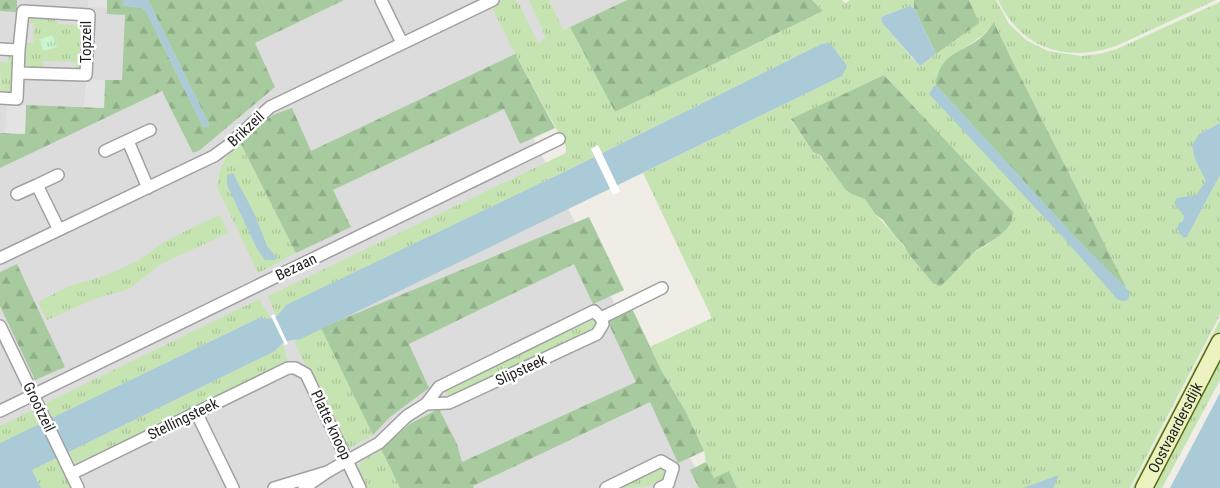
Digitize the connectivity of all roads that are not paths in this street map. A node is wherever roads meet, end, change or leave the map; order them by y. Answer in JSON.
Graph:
{"nodes":[{"id":1,"x":381,"y":0,"type":"edge"},
{"id":2,"x":493,"y":0,"type":"edge"},
{"id":3,"x":402,"y":43,"type":"junction"},
{"id":4,"x":0,"y":49,"type":"edge"},
{"id":5,"x":19,"y":50,"type":"junction"},
{"id":6,"x":18,"y":73,"type":"junction"},
{"id":7,"x":0,"y":98,"type":"edge"},
{"id":8,"x":150,"y":130,"type":"dead end"},
{"id":9,"x":559,"y":139,"type":"dead end"},
{"id":10,"x":128,"y":141,"type":"junction"},
{"id":11,"x":105,"y":151,"type":"dead end"},
{"id":12,"x":58,"y":175,"type":"dead end"},
{"id":13,"x":37,"y":184,"type":"junction"},
{"id":14,"x":148,"y":188,"type":"junction"},
{"id":15,"x":17,"y":194,"type":"dead end"},
{"id":16,"x":59,"y":230,"type":"junction"},
{"id":17,"x":0,"y":258,"type":"edge"},
{"id":18,"x":662,"y":288,"type":"dead end"},
{"id":19,"x":601,"y":318,"type":"junction"},
{"id":20,"x":0,"y":326,"type":"edge"},
{"id":21,"x":1220,"y":342,"type":"edge"},
{"id":22,"x":295,"y":368,"type":"joint"},
{"id":23,"x":33,"y":395,"type":"junction"},
{"id":24,"x":426,"y":404,"type":"junction"},
{"id":25,"x":0,"y":411,"type":"edge"},
{"id":26,"x":196,"y":412,"type":"junction"},
{"id":27,"x":348,"y":462,"type":"junction"},
{"id":28,"x":69,"y":469,"type":"junction"},
{"id":29,"x":327,"y":472,"type":"junction"},
{"id":30,"x":78,"y":488,"type":"edge"},
{"id":31,"x":233,"y":488,"type":"edge"},
{"id":32,"x":274,"y":488,"type":"edge"},
{"id":33,"x":304,"y":488,"type":"edge"},
{"id":34,"x":360,"y":488,"type":"edge"},
{"id":35,"x":606,"y":488,"type":"edge"},
{"id":36,"x":660,"y":488,"type":"edge"},
{"id":37,"x":1144,"y":488,"type":"edge"}],
"edges":[{"from":1,"to":3,"type":"street"},
{"from":2,"to":3,"type":"street","name":"Brikzeil"},
{"from":3,"to":14,"type":"street","name":"Brikzeil"},
{"from":4,"to":5,"type":"street"},
{"from":5,"to":6,"type":"street","name":"Topzeil"},
{"from":5,"to":6,"type":"street","name":"Topzeil"},
{"from":6,"to":7,"type":"street","name":"Topzeil"},
{"from":8,"to":10,"type":"street"},
{"from":9,"to":23,"type":"street","name":"Bezaan"},
{"from":10,"to":11,"type":"street"},
{"from":10,"to":14,"type":"street"},
{"from":12,"to":13,"type":"street"},
{"from":13,"to":15,"type":"street"},
{"from":13,"to":16,"type":"street"},
{"from":14,"to":16,"type":"street","name":"Brikzeil"},
{"from":16,"to":17,"type":"street","name":"Brikzeil"},
{"from":18,"to":19,"type":"street","name":"Slipsteek"},
{"from":19,"to":24,"type":"street","name":"Slipsteek"},
{"from":19,"to":24,"type":"street","name":"Slipsteek"},
{"from":20,"to":23,"type":"street","name":"Grootzeil"},
{"from":21,"to":37,"type":"main road","name":"Oostvaardersdijk"},
{"from":22,"to":26,"type":"street","name":"Stellingsteek"},
{"from":22,"to":27,"type":"street","name":"Platte knoop"},
{"from":23,"to":25,"type":"street","name":"Bezaan"},
{"from":23,"to":28,"type":"street","name":"Grootzeil"},
{"from":24,"to":27,"type":"street","name":"Slipsteek"},
{"from":26,"to":28,"type":"street","name":"Stellingsteek"},
{"from":26,"to":31,"type":"street"},
{"from":27,"to":29,"type":"street","name":"Slipsteek"},
{"from":27,"to":34,"type":"street","name":"Platte knoop"},
{"from":28,"to":30,"type":"street","name":"Grootzeil"},
{"from":29,"to":32,"type":"street"},
{"from":29,"to":33,"type":"street"},
{"from":35,"to":36,"type":"street"}]}
